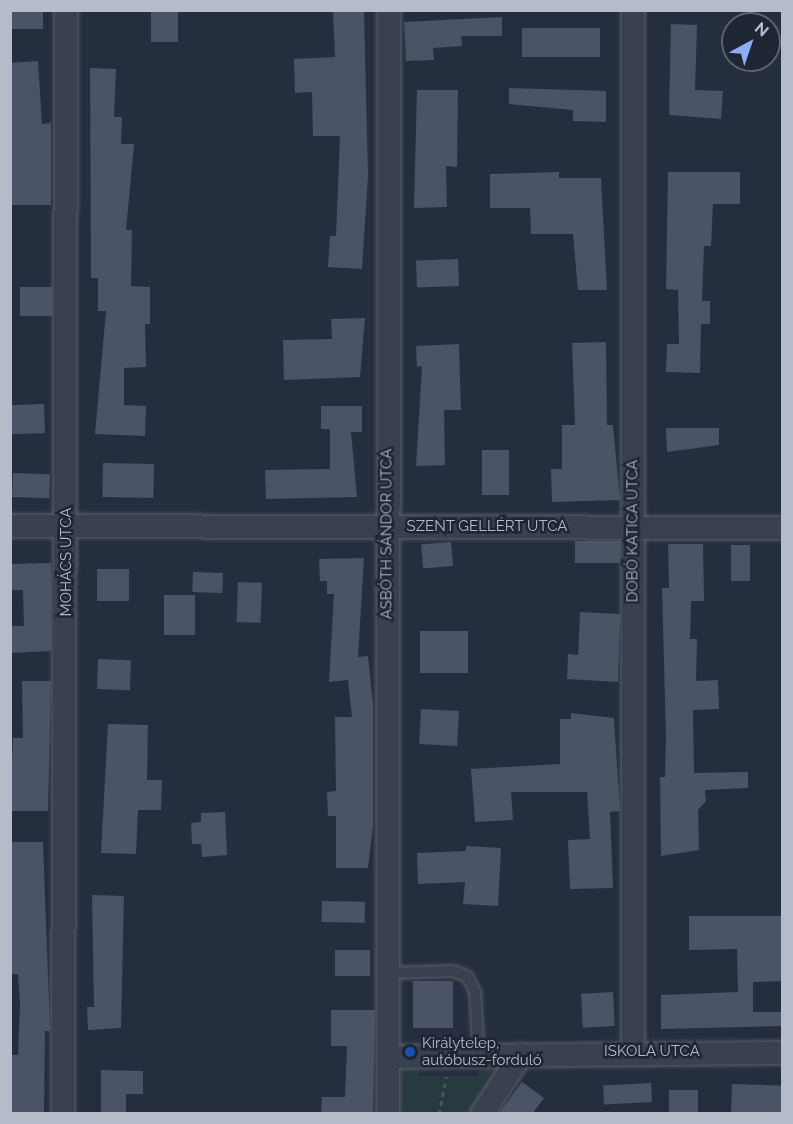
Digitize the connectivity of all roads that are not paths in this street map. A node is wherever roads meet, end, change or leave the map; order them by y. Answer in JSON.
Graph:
{"nodes":[{"id":1,"x":66,"y":10,"type":"edge"},
{"id":2,"x":389,"y":10,"type":"edge"},
{"id":3,"x":633,"y":10,"type":"edge"},
{"id":4,"x":10,"y":526,"type":"edge"},
{"id":5,"x":67,"y":526,"type":"junction"},
{"id":6,"x":387,"y":526,"type":"junction"},
{"id":7,"x":633,"y":528,"type":"junction"},
{"id":8,"x":783,"y":528,"type":"edge"},
{"id":9,"x":387,"y":973,"type":"junction"},
{"id":10,"x":633,"y":1051,"type":"junction"},
{"id":11,"x":783,"y":1053,"type":"edge"},
{"id":12,"x":521,"y":1055,"type":"junction"},
{"id":13,"x":478,"y":1056,"type":"junction"},
{"id":14,"x":389,"y":1057,"type":"junction"},
{"id":15,"x":63,"y":1113,"type":"edge"},
{"id":16,"x":388,"y":1113,"type":"edge"},
{"id":17,"x":482,"y":1113,"type":"edge"}],
"edges":[{"from":1,"to":5,"type":"street","name":"MOHÁCS UTCA"},
{"from":2,"to":6,"type":"street","name":"ASBÓTH SÁNDOR UTCA"},
{"from":3,"to":7,"type":"street","name":"DOBÓ KATICA UTCA"},
{"from":4,"to":5,"type":"street","name":"SZENT GELLÉRT UTCA"},
{"from":5,"to":6,"type":"street","name":"SZENT GELLÉRT UTCA"},
{"from":5,"to":15,"type":"street","name":"MOHÁCS UTCA"},
{"from":6,"to":7,"type":"street","name":"SZENT GELLÉRT UTCA"},
{"from":6,"to":9,"type":"street","name":"ASBÓTH SÁNDOR UTCA"},
{"from":7,"to":8,"type":"street","name":"SZENT GELLÉRT UTCA"},
{"from":7,"to":10,"type":"street","name":"DOBÓ KATICA UTCA"},
{"from":9,"to":13,"type":"lane"},
{"from":9,"to":14,"type":"street","name":"ASBÓTH SÁNDOR UTCA"},
{"from":10,"to":11,"type":"street","name":"ISKOLA UTCA"},
{"from":10,"to":12,"type":"street","name":"ISKOLA UTCA"},
{"from":12,"to":13,"type":"street","name":"ISKOLA UTCA"},
{"from":12,"to":17,"type":"street"},
{"from":13,"to":14,"type":"street","name":"ISKOLA UTCA"},
{"from":14,"to":16,"type":"street","name":"ASBÓTH SÁNDOR UTCA"}]}
